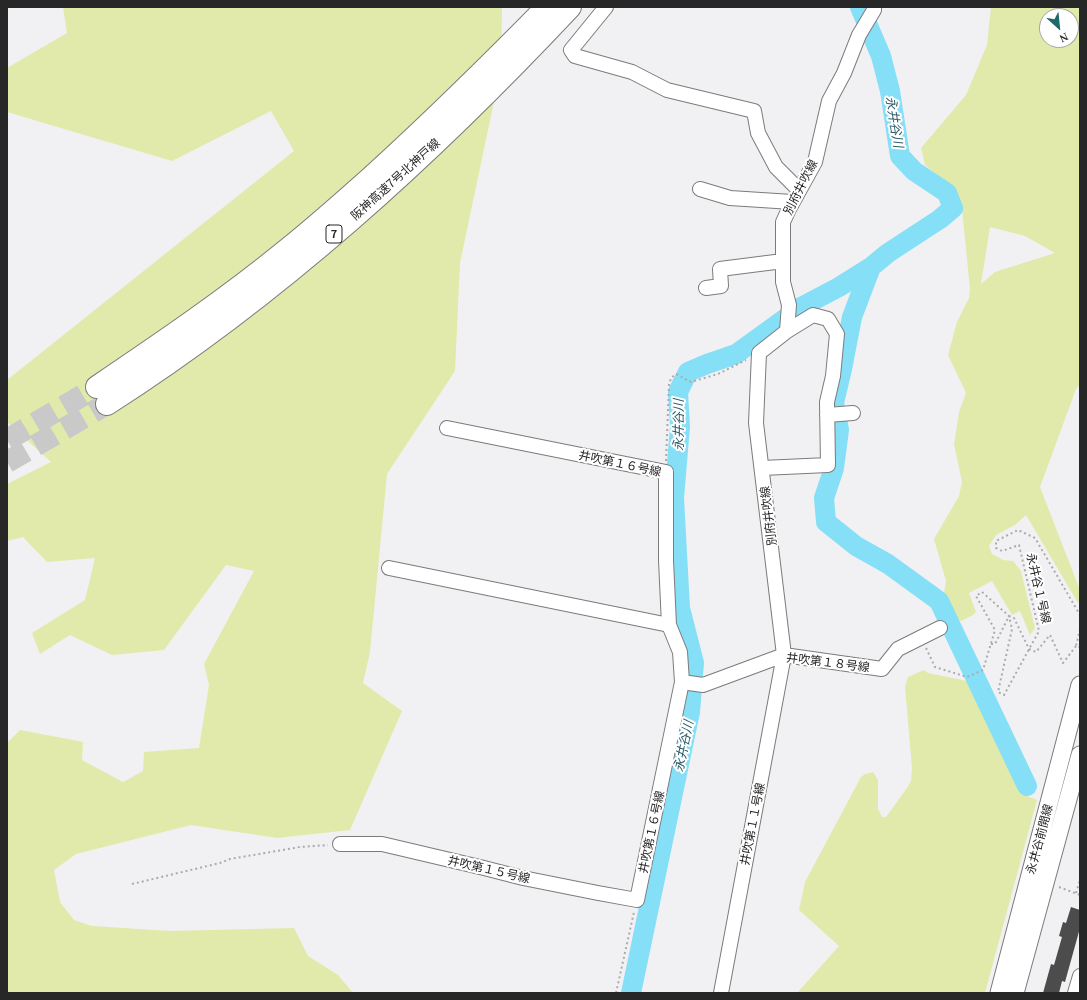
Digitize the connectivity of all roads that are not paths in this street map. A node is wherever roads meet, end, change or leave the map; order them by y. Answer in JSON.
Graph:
{"nodes":[{"id":1,"x":531,"y":7,"type":"edge"},
{"id":2,"x":547,"y":7,"type":"edge"},
{"id":3,"x":570,"y":7,"type":"edge"},
{"id":4,"x":579,"y":7,"type":"edge"},
{"id":5,"x":606,"y":7,"type":"edge"},
{"id":6,"x":874,"y":9,"type":"edge"},
{"id":7,"x":700,"y":189,"type":"dead end"},
{"id":8,"x":796,"y":196,"type":"junction"},
{"id":9,"x":783,"y":261,"type":"junction"},
{"id":10,"x":706,"y":288,"type":"dead end"},
{"id":11,"x":787,"y":331,"type":"junction"},
{"id":12,"x":141,"y":370,"type":"junction"},
{"id":13,"x":102,"y":396,"type":"tunnel mouth"},
{"id":14,"x":447,"y":428,"type":"dead end"},
{"id":15,"x":762,"y":468,"type":"junction"},
{"id":16,"x":389,"y":568,"type":"dead end"},
{"id":17,"x":669,"y":625,"type":"junction"},
{"id":18,"x":940,"y":628,"type":"dead end"},
{"id":19,"x":784,"y":655,"type":"junction"},
{"id":20,"x":684,"y":682,"type":"junction"},
{"id":21,"x":1080,"y":685,"type":"edge"},
{"id":22,"x":1080,"y":755,"type":"edge"},
{"id":23,"x":340,"y":844,"type":"road end"},
{"id":24,"x":637,"y":900,"type":"joint"},
{"id":25,"x":1080,"y":976,"type":"edge"},
{"id":26,"x":721,"y":993,"type":"edge"},
{"id":27,"x":999,"y":993,"type":"edge"},
{"id":28,"x":1014,"y":993,"type":"edge"},
{"id":29,"x":1075,"y":993,"type":"edge"}],
"edges":[{"from":1,"to":12,"type":"highway"},
{"from":2,"to":12,"type":"highway","name":"阪神高速7号北神戸線","number":"7"},
{"from":3,"to":12,"type":"highway","name":"阪神高速7号北神戸線","number":"7"},
{"from":4,"to":12,"type":"highway"},
{"from":5,"to":8,"type":"street"},
{"from":6,"to":8,"type":"street","name":"別府井吹線"},
{"from":7,"to":8,"type":"street"},
{"from":8,"to":9,"type":"street","name":"別府井吹線"},
{"from":9,"to":10,"type":"street"},
{"from":9,"to":11,"type":"street","name":"別府井吹線"},
{"from":11,"to":15,"type":"street","name":"別府井吹線"},
{"from":11,"to":15,"type":"street"},
{"from":12,"to":13,"type":"highway","name":"阪神高速7号北神戸線","number":"7"},
{"from":14,"to":17,"type":"street","name":"井吹第１６号線"},
{"from":15,"to":19,"type":"street","name":"別府井吹線"},
{"from":16,"to":17,"type":"street"},
{"from":17,"to":20,"type":"street","name":"井吹第１６号線"},
{"from":18,"to":19,"type":"street","name":"井吹第１８号線"},
{"from":19,"to":20,"type":"street","name":"井吹第１８号線"},
{"from":19,"to":26,"type":"street","name":"井吹第１１号線"},
{"from":20,"to":24,"type":"street","name":"井吹第１６号線"},
{"from":21,"to":27,"type":"street","name":"永井谷前開線"},
{"from":22,"to":28,"type":"street","name":"永井谷前開線"},
{"from":23,"to":24,"type":"street","name":"井吹第１５号線"},
{"from":25,"to":29,"type":"street"}]}
